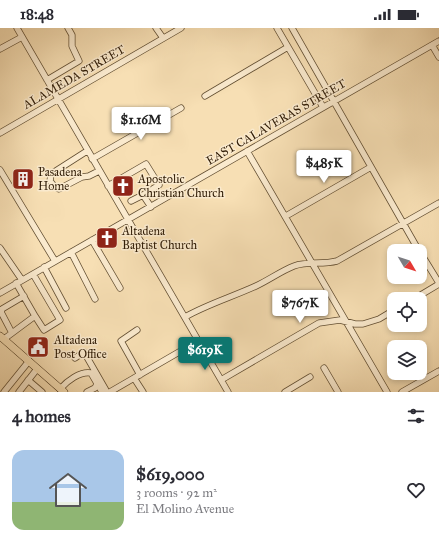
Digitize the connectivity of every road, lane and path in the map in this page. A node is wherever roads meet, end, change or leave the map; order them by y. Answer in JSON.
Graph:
{"nodes":[{"id":1,"x":17,"y":28,"type":"edge"},
{"id":2,"x":68,"y":28,"type":"edge"},
{"id":3,"x":156,"y":28,"type":"edge"},
{"id":4,"x":181,"y":28,"type":"edge"},
{"id":5,"x":277,"y":28,"type":"edge"},
{"id":6,"x":292,"y":28,"type":"edge"},
{"id":7,"x":22,"y":37,"type":"junction"},
{"id":8,"x":163,"y":38,"type":"junction"},
{"id":9,"x":439,"y":41,"type":"edge"},
{"id":10,"x":432,"y":45,"type":"junction"},
{"id":11,"x":288,"y":47,"type":"junction"},
{"id":12,"x":0,"y":49,"type":"edge"},
{"id":13,"x":439,"y":57,"type":"edge"},
{"id":14,"x":47,"y":80,"type":"junction"},
{"id":15,"x":205,"y":96,"type":"dead end"},
{"id":16,"x":58,"y":99,"type":"junction"},
{"id":17,"x":334,"y":101,"type":"junction"},
{"id":18,"x":181,"y":108,"type":"dead end"},
{"id":19,"x":323,"y":108,"type":"junction"},
{"id":20,"x":0,"y":133,"type":"edge"},
{"id":21,"x":87,"y":151,"type":"junction"},
{"id":22,"x":248,"y":151,"type":"junction"},
{"id":23,"x":92,"y":159,"type":"junction"},
{"id":24,"x":371,"y":167,"type":"junction"},
{"id":25,"x":0,"y":170,"type":"edge"},
{"id":26,"x":99,"y":171,"type":"junction"},
{"id":27,"x":108,"y":186,"type":"junction"},
{"id":28,"x":143,"y":195,"type":"junction"},
{"id":29,"x":130,"y":201,"type":"dead end"},
{"id":30,"x":439,"y":203,"type":"edge"},
{"id":31,"x":151,"y":207,"type":"junction"},
{"id":32,"x":286,"y":216,"type":"junction"},
{"id":33,"x":128,"y":220,"type":"junction"},
{"id":34,"x":403,"y":224,"type":"junction"},
{"id":35,"x":92,"y":240,"type":"junction"},
{"id":36,"x":415,"y":244,"type":"edge"},
{"id":37,"x":0,"y":248,"type":"edge"},
{"id":38,"x":71,"y":252,"type":"junction"},
{"id":39,"x":55,"y":261,"type":"junction"},
{"id":40,"x":313,"y":263,"type":"junction"},
{"id":41,"x":427,"y":264,"type":"edge"},
{"id":42,"x":44,"y":268,"type":"junction"},
{"id":43,"x":33,"y":274,"type":"junction"},
{"id":44,"x":19,"y":282,"type":"junction"},
{"id":45,"x":439,"y":284,"type":"edge"},
{"id":46,"x":120,"y":288,"type":"dead end"},
{"id":47,"x":426,"y":292,"type":"edge"},
{"id":48,"x":0,"y":293,"type":"edge"},
{"id":49,"x":24,"y":296,"type":"junction"},
{"id":50,"x":96,"y":299,"type":"dead end"},
{"id":51,"x":66,"y":308,"type":"dead end"},
{"id":52,"x":387,"y":314,"type":"edge"},
{"id":53,"x":36,"y":316,"type":"junction"},
{"id":54,"x":185,"y":317,"type":"junction"},
{"id":55,"x":347,"y":322,"type":"junction"},
{"id":56,"x":137,"y":330,"type":"dead end"},
{"id":57,"x":12,"y":333,"type":"junction"},
{"id":58,"x":2,"y":338,"type":"edge"},
{"id":59,"x":198,"y":341,"type":"junction"},
{"id":60,"x":75,"y":358,"type":"dead end"},
{"id":61,"x":29,"y":361,"type":"junction"},
{"id":62,"x":324,"y":368,"type":"dead end"},
{"id":63,"x":37,"y":369,"type":"junction"},
{"id":64,"x":439,"y":371,"type":"edge"},
{"id":65,"x":137,"y":376,"type":"junction"},
{"id":66,"x":310,"y":377,"type":"dead end"},
{"id":67,"x":28,"y":380,"type":"junction"},
{"id":68,"x":221,"y":380,"type":"junction"},
{"id":69,"x":97,"y":384,"type":"junction"},
{"id":70,"x":62,"y":390,"type":"edge"},
{"id":71,"x":4,"y":392,"type":"edge"},
{"id":72,"x":19,"y":392,"type":"edge"},
{"id":73,"x":42,"y":392,"type":"edge"},
{"id":74,"x":86,"y":392,"type":"edge"},
{"id":75,"x":102,"y":392,"type":"edge"},
{"id":76,"x":109,"y":392,"type":"edge"},
{"id":77,"x":142,"y":392,"type":"edge"},
{"id":78,"x":228,"y":392,"type":"edge"},
{"id":79,"x":284,"y":392,"type":"edge"},
{"id":80,"x":338,"y":392,"type":"edge"},
{"id":81,"x":387,"y":392,"type":"edge"},
{"id":82,"x":402,"y":392,"type":"edge"}],
"edges":[{"from":1,"to":7,"type":"street"},
{"from":2,"to":14,"type":"street"},
{"from":3,"to":8,"type":"street"},
{"from":4,"to":8,"type":"street","name":"ALAMEDA STREET"},
{"from":5,"to":11,"type":"street"},
{"from":6,"to":17,"type":"street"},
{"from":7,"to":12,"type":"street"},
{"from":7,"to":14,"type":"street"},
{"from":8,"to":16,"type":"street","name":"ALAMEDA STREET"},
{"from":9,"to":10,"type":"street","name":"EAST CALAVERAS STREET"},
{"from":10,"to":13,"type":"street"},
{"from":10,"to":17,"type":"street","name":"EAST CALAVERAS STREET"},
{"from":11,"to":15,"type":"street"},
{"from":11,"to":19,"type":"street"},
{"from":14,"to":16,"type":"street"},
{"from":16,"to":20,"type":"street","name":"ALAMEDA STREET"},
{"from":16,"to":21,"type":"street"},
{"from":17,"to":19,"type":"street","name":"EAST CALAVERAS STREET"},
{"from":17,"to":24,"type":"street"},
{"from":18,"to":23,"type":"street"},
{"from":19,"to":22,"type":"street","name":"EAST CALAVERAS STREET"},
{"from":21,"to":23,"type":"street"},
{"from":21,"to":26,"type":"street"},
{"from":22,"to":31,"type":"street","name":"EAST CALAVERAS STREET"},
{"from":22,"to":32,"type":"street"},
{"from":23,"to":26,"type":"street"},
{"from":24,"to":32,"type":"street"},
{"from":24,"to":34,"type":"street"},
{"from":25,"to":39,"type":"street"},
{"from":26,"to":27,"type":"street"},
{"from":27,"to":28,"type":"street"},
{"from":27,"to":33,"type":"street"},
{"from":28,"to":29,"type":"street"},
{"from":28,"to":31,"type":"street"},
{"from":30,"to":34,"type":"street"},
{"from":31,"to":33,"type":"street","name":"EAST CALAVERAS STREET"},
{"from":32,"to":40,"type":"street"},
{"from":33,"to":35,"type":"street","name":"EAST CALAVERAS STREET"},
{"from":33,"to":54,"type":"street"},
{"from":34,"to":36,"type":"street"},
{"from":34,"to":40,"type":"street"},
{"from":35,"to":38,"type":"street","name":"EAST CALAVERAS STREET"},
{"from":35,"to":46,"type":"street"},
{"from":37,"to":44,"type":"street"},
{"from":38,"to":39,"type":"street","name":"EAST CALAVERAS STREET"},
{"from":38,"to":50,"type":"street"},
{"from":39,"to":42,"type":"street","name":"EAST CALAVERAS STREET"},
{"from":40,"to":54,"type":"street"},
{"from":40,"to":55,"type":"street"},
{"from":41,"to":45,"type":"street"},
{"from":42,"to":43,"type":"street","name":"EAST CALAVERAS STREET"},
{"from":42,"to":51,"type":"street"},
{"from":43,"to":44,"type":"street","name":"EAST CALAVERAS STREET"},
{"from":43,"to":53,"type":"street"},
{"from":44,"to":48,"type":"street","name":"EAST CALAVERAS STREET"},
{"from":44,"to":49,"type":"street"},
{"from":45,"to":47,"type":"street"},
{"from":49,"to":53,"type":"street"},
{"from":49,"to":57,"type":"street"},
{"from":52,"to":55,"type":"street"},
{"from":53,"to":57,"type":"street"},
{"from":54,"to":59,"type":"street"},
{"from":55,"to":68,"type":"street"},
{"from":55,"to":81,"type":"street"},
{"from":56,"to":65,"type":"street"},
{"from":57,"to":58,"type":"street"},
{"from":58,"to":61,"type":"main road"},
{"from":59,"to":65,"type":"street"},
{"from":59,"to":68,"type":"street"},
{"from":60,"to":76,"type":"street"},
{"from":61,"to":63,"type":"main road"},
{"from":61,"to":71,"type":"street"},
{"from":62,"to":80,"type":"street"},
{"from":63,"to":67,"type":"street"},
{"from":63,"to":70,"type":"main road"},
{"from":64,"to":82,"type":"street"},
{"from":65,"to":76,"type":"street"},
{"from":65,"to":77,"type":"street"},
{"from":66,"to":79,"type":"street"},
{"from":67,"to":72,"type":"street"},
{"from":67,"to":73,"type":"street"},
{"from":68,"to":78,"type":"street"},
{"from":69,"to":70,"type":"street"},
{"from":69,"to":74,"type":"street"},
{"from":69,"to":75,"type":"street"}]}
